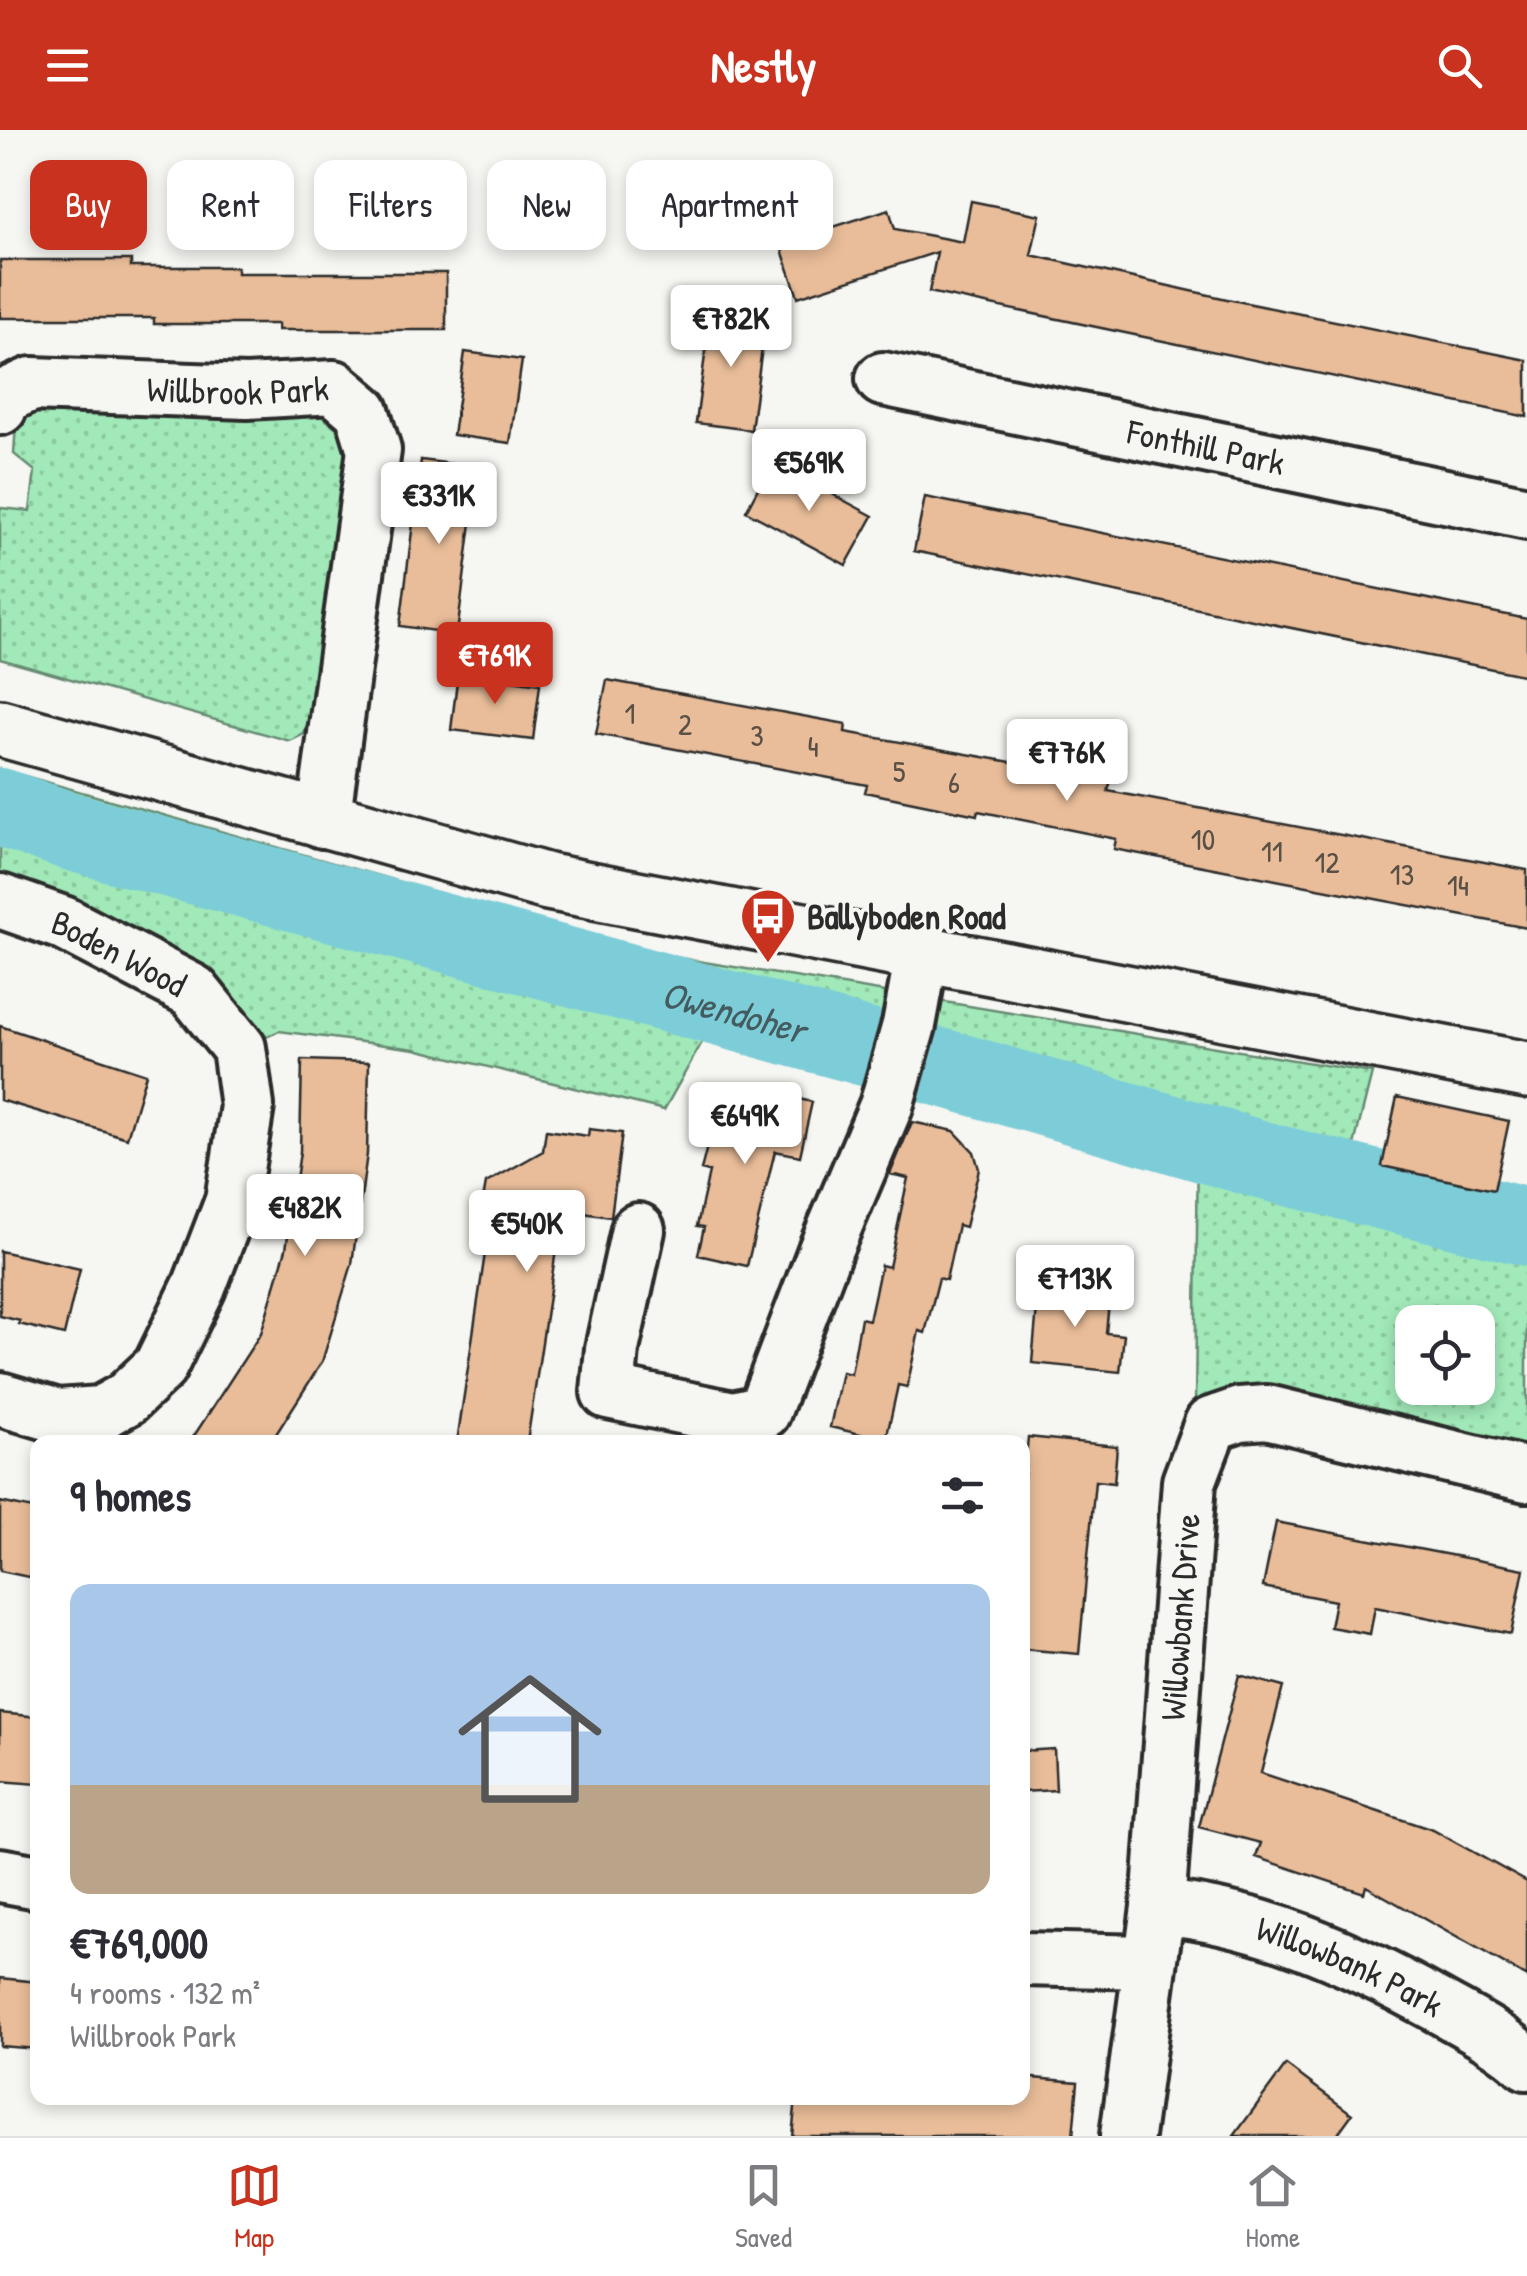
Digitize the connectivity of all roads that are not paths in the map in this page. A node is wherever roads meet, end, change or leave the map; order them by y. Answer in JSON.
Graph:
{"nodes":[{"id":1,"x":884,"y":379,"type":"dead end"},
{"id":2,"x":0,"y":408,"type":"edge"},
{"id":3,"x":1527,"y":514,"type":"edge"},
{"id":4,"x":0,"y":728,"type":"edge"},
{"id":5,"x":324,"y":821,"type":"junction"},
{"id":6,"x":0,"y":901,"type":"edge"},
{"id":7,"x":922,"y":955,"type":"junction"},
{"id":8,"x":1527,"y":1070,"type":"edge"},
{"id":9,"x":638,"y":1230,"type":"dead end"},
{"id":10,"x":0,"y":1399,"type":"edge"},
{"id":11,"x":1527,"y":1475,"type":"edge"},
{"id":12,"x":0,"y":1876,"type":"edge"},
{"id":13,"x":30,"y":1881,"type":"edge"},
{"id":14,"x":1158,"y":1906,"type":"junction"},
{"id":15,"x":1030,"y":1959,"type":"edge"},
{"id":16,"x":1148,"y":1962,"type":"junction"},
{"id":17,"x":1527,"y":2063,"type":"edge"},
{"id":18,"x":1127,"y":2136,"type":"edge"}],
"edges":[{"from":1,"to":3,"type":"street","name":"Fonthill Park"},
{"from":2,"to":5,"type":"street","name":"Willbrook Park"},
{"from":4,"to":5,"type":"main road"},
{"from":5,"to":7,"type":"main road"},
{"from":6,"to":10,"type":"street","name":"Boden Wood"},
{"from":7,"to":8,"type":"main road"},
{"from":7,"to":9,"type":"street"},
{"from":11,"to":14,"type":"street","name":"Willowbank Drive"},
{"from":12,"to":13,"type":"street"},
{"from":14,"to":16,"type":"street","name":"Willowbank Drive"},
{"from":14,"to":17,"type":"street","name":"Willowbank Park"},
{"from":15,"to":16,"type":"street"},
{"from":16,"to":18,"type":"street","name":"Willowbank Drive"}]}
